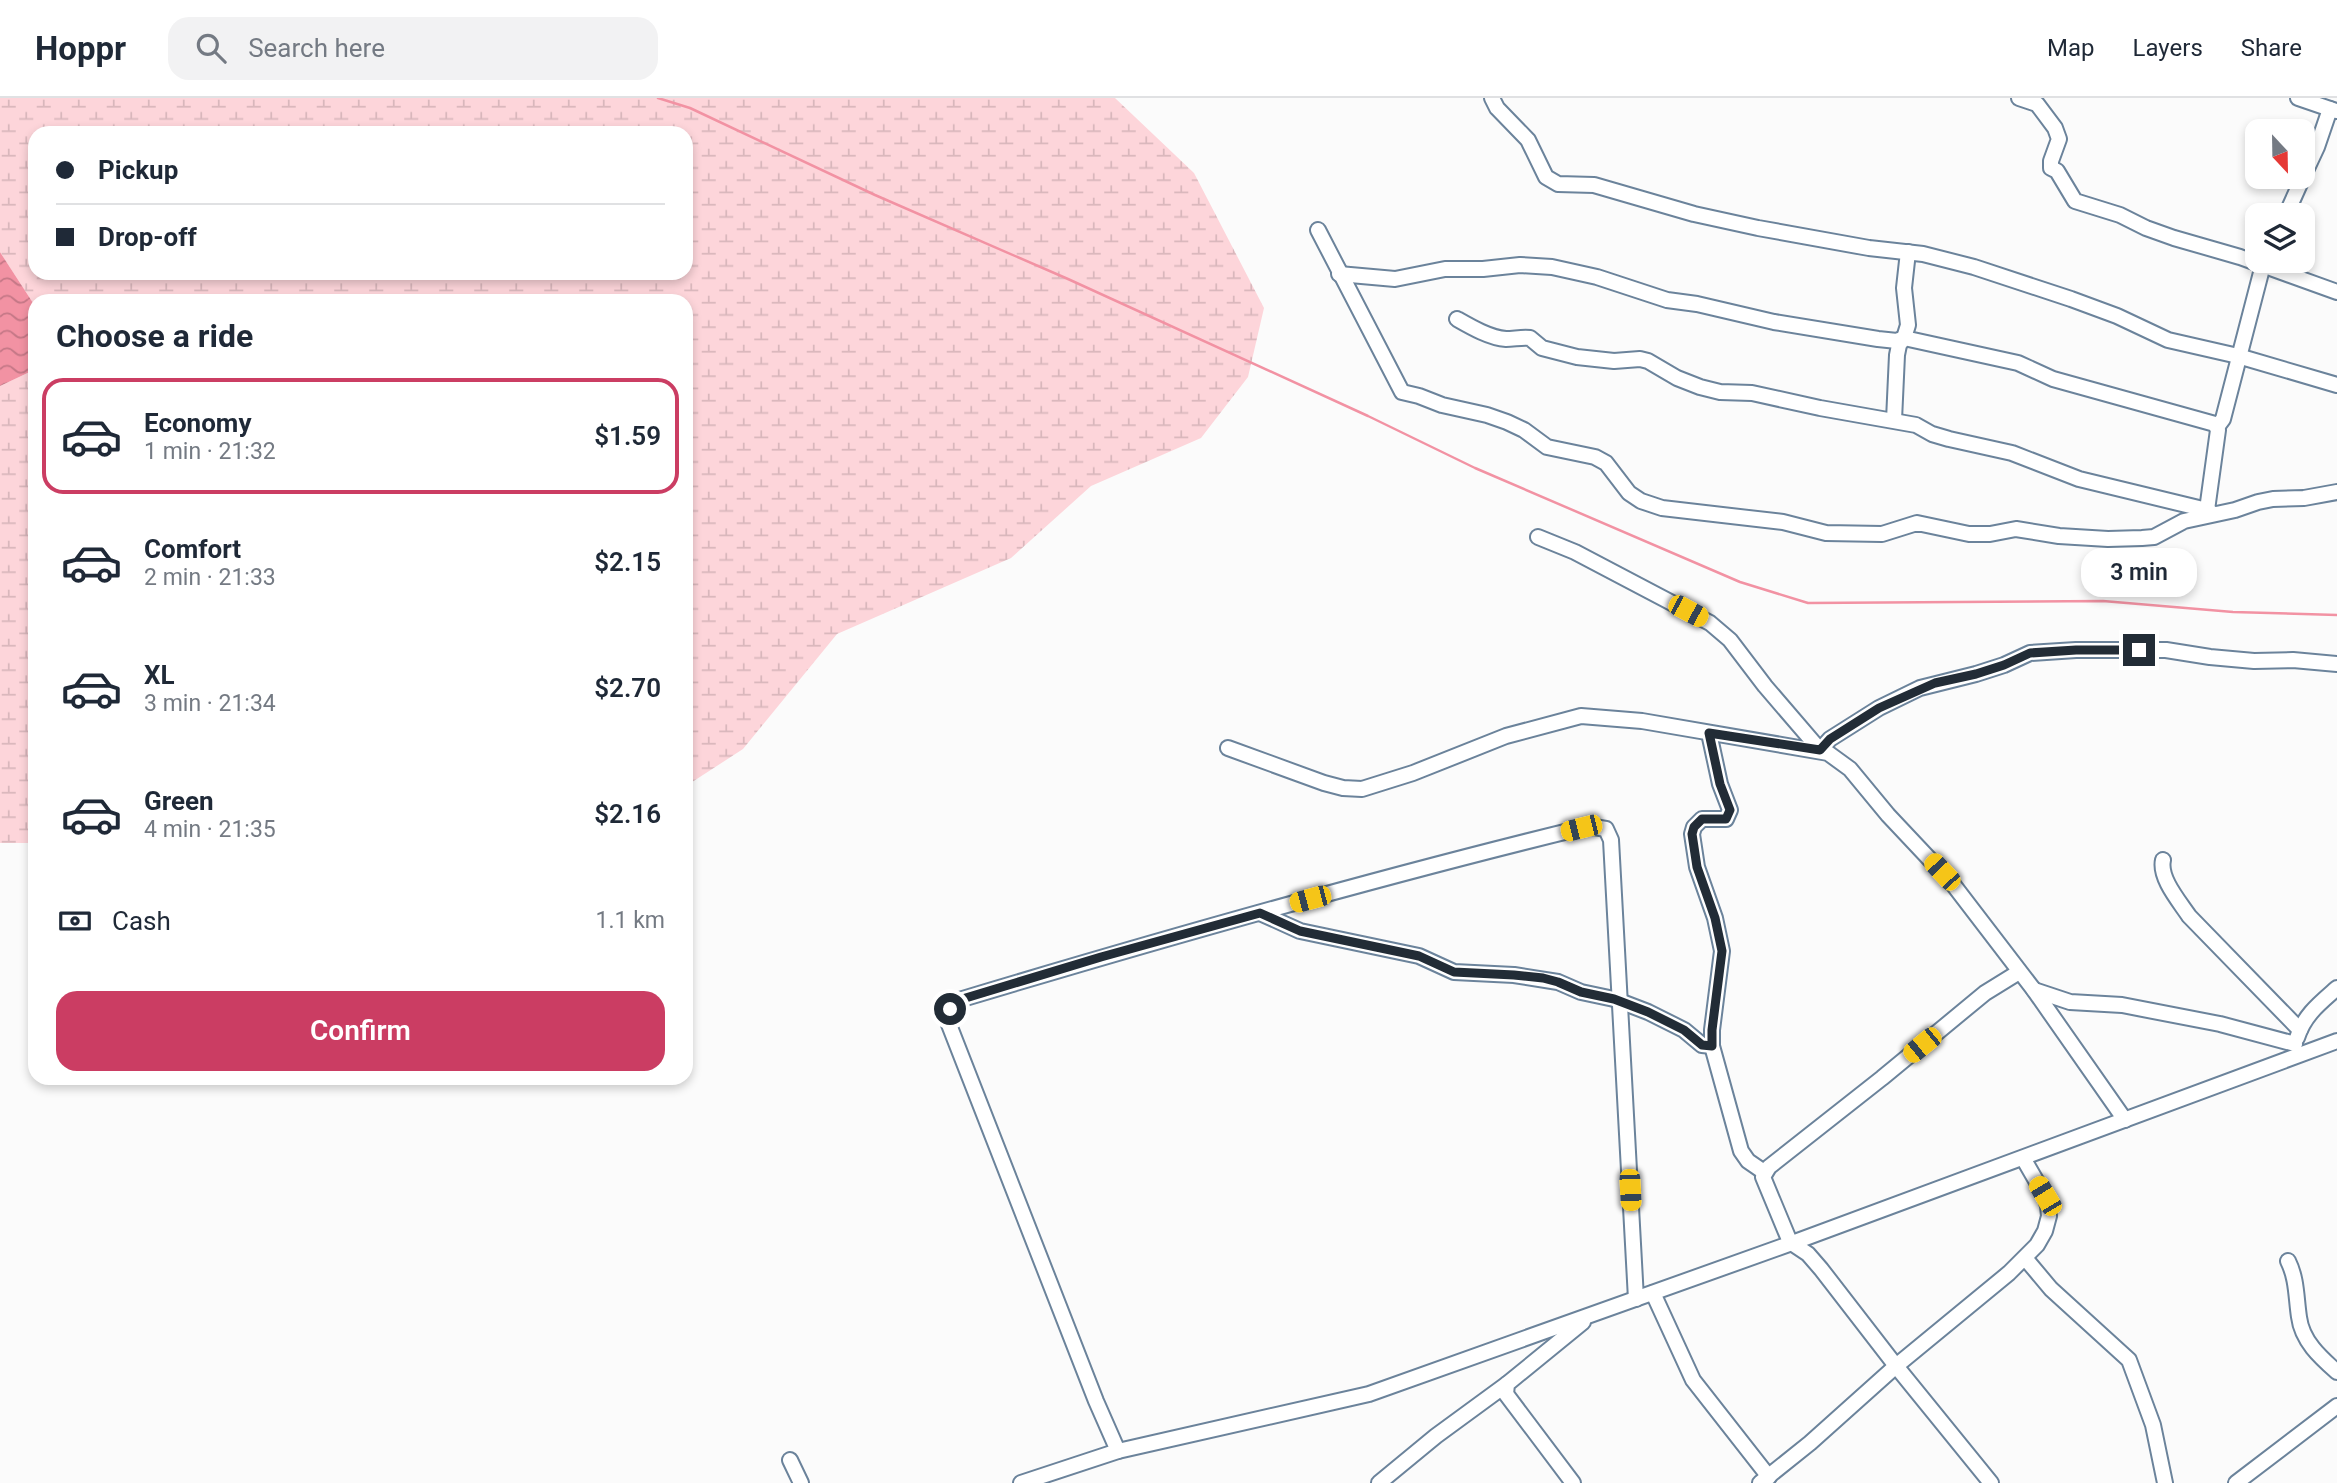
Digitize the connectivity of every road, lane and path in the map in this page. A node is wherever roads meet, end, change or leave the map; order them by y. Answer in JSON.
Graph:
{"nodes":[{"id":1,"x":1492,"y":98,"type":"edge"},
{"id":2,"x":2019,"y":98,"type":"edge"},
{"id":3,"x":2298,"y":98,"type":"edge"},
{"id":4,"x":2333,"y":110,"type":"edge"},
{"id":5,"x":2315,"y":151,"type":"edge"},
{"id":6,"x":1318,"y":230,"type":"dead end"},
{"id":7,"x":1908,"y":252,"type":"junction"},
{"id":8,"x":2245,"y":258,"type":"edge"},
{"id":9,"x":2261,"y":273,"type":"edge"},
{"id":10,"x":2289,"y":273,"type":"edge"},
{"id":11,"x":1339,"y":274,"type":"junction"},
{"id":12,"x":2337,"y":292,"type":"edge"},
{"id":13,"x":1457,"y":318,"type":"dead end"},
{"id":14,"x":1904,"y":338,"type":"junction"},
{"id":15,"x":2238,"y":356,"type":"junction"},
{"id":16,"x":2337,"y":385,"type":"edge"},
{"id":17,"x":1894,"y":420,"type":"junction"},
{"id":18,"x":2217,"y":427,"type":"junction"},
{"id":19,"x":2337,"y":492,"type":"edge"},
{"id":20,"x":2210,"y":512,"type":"junction"},
{"id":21,"x":1538,"y":537,"type":"dead end"},
{"id":22,"x":2337,"y":664,"type":"edge"},
{"id":23,"x":1709,"y":733,"type":"junction"},
{"id":24,"x":1228,"y":748,"type":"dead end"},
{"id":25,"x":1820,"y":750,"type":"junction"},
{"id":26,"x":2163,"y":860,"type":"dead end"},
{"id":27,"x":1260,"y":913,"type":"junction"},
{"id":28,"x":2019,"y":972,"type":"junction"},
{"id":29,"x":2337,"y":988,"type":"edge"},
{"id":30,"x":2034,"y":990,"type":"junction"},
{"id":31,"x":1619,"y":1001,"type":"junction"},
{"id":32,"x":2337,"y":1041,"type":"edge"},
{"id":33,"x":2297,"y":1043,"type":"junction"},
{"id":34,"x":1712,"y":1046,"type":"junction"},
{"id":35,"x":2125,"y":1121,"type":"junction"},
{"id":36,"x":2023,"y":1158,"type":"junction"},
{"id":37,"x":1764,"y":1172,"type":"junction"},
{"id":38,"x":1791,"y":1243,"type":"junction"},
{"id":39,"x":2025,"y":1258,"type":"junction"},
{"id":40,"x":2288,"y":1261,"type":"dead end"},
{"id":41,"x":1653,"y":1293,"type":"junction"},
{"id":42,"x":1636,"y":1299,"type":"junction"},
{"id":43,"x":1592,"y":1315,"type":"junction"},
{"id":44,"x":1896,"y":1366,"type":"junction"},
{"id":45,"x":2337,"y":1372,"type":"edge"},
{"id":46,"x":1507,"y":1384,"type":"junction"},
{"id":47,"x":2337,"y":1406,"type":"edge"},
{"id":48,"x":1118,"y":1451,"type":"junction"},
{"id":49,"x":790,"y":1460,"type":"dead end"},
{"id":50,"x":1765,"y":1480,"type":"edge"},
{"id":51,"x":801,"y":1483,"type":"edge"},
{"id":52,"x":1021,"y":1483,"type":"edge"},
{"id":53,"x":1379,"y":1483,"type":"edge"},
{"id":54,"x":1573,"y":1483,"type":"edge"},
{"id":55,"x":1991,"y":1483,"type":"edge"},
{"id":56,"x":2165,"y":1483,"type":"edge"},
{"id":57,"x":2236,"y":1483,"type":"edge"}],
"edges":[{"from":1,"to":7,"type":"street"},
{"from":2,"to":8,"type":"street"},
{"from":3,"to":4,"type":"street"},
{"from":4,"to":5,"type":"street"},
{"from":6,"to":11,"type":"street"},
{"from":7,"to":14,"type":"street"},
{"from":7,"to":15,"type":"street"},
{"from":9,"to":15,"type":"street"},
{"from":10,"to":12,"type":"street"},
{"from":11,"to":14,"type":"street"},
{"from":11,"to":20,"type":"street"},
{"from":13,"to":17,"type":"street"},
{"from":14,"to":17,"type":"street"},
{"from":14,"to":18,"type":"street"},
{"from":15,"to":16,"type":"street"},
{"from":15,"to":18,"type":"street"},
{"from":17,"to":20,"type":"street"},
{"from":18,"to":20,"type":"street"},
{"from":19,"to":20,"type":"street"},
{"from":21,"to":25,"type":"street"},
{"from":22,"to":25,"type":"street"},
{"from":23,"to":24,"type":"street"},
{"from":23,"to":25,"type":"street"},
{"from":23,"to":34,"type":"street"},
{"from":25,"to":28,"type":"street"},
{"from":26,"to":33,"type":"street"},
{"from":27,"to":31,"type":"street"},
{"from":27,"to":31,"type":"street"},
{"from":27,"to":48,"type":"street"},
{"from":28,"to":30,"type":"street"},
{"from":28,"to":37,"type":"street"},
{"from":29,"to":33,"type":"street"},
{"from":30,"to":33,"type":"street"},
{"from":30,"to":35,"type":"street"},
{"from":31,"to":34,"type":"street"},
{"from":31,"to":42,"type":"street"},
{"from":32,"to":33,"type":"street"},
{"from":33,"to":35,"type":"street"},
{"from":34,"to":37,"type":"street"},
{"from":35,"to":36,"type":"street"},
{"from":36,"to":38,"type":"street"},
{"from":36,"to":39,"type":"street"},
{"from":37,"to":38,"type":"street"},
{"from":38,"to":41,"type":"street"},
{"from":38,"to":44,"type":"street"},
{"from":39,"to":44,"type":"street"},
{"from":39,"to":56,"type":"street"},
{"from":40,"to":45,"type":"street"},
{"from":41,"to":42,"type":"street"},
{"from":41,"to":50,"type":"street"},
{"from":42,"to":43,"type":"street"},
{"from":43,"to":46,"type":"street"},
{"from":43,"to":48,"type":"street"},
{"from":44,"to":50,"type":"street"},
{"from":44,"to":55,"type":"street"},
{"from":46,"to":53,"type":"street"},
{"from":46,"to":54,"type":"street"},
{"from":47,"to":57,"type":"street"},
{"from":48,"to":52,"type":"street"},
{"from":49,"to":51,"type":"street"}]}
